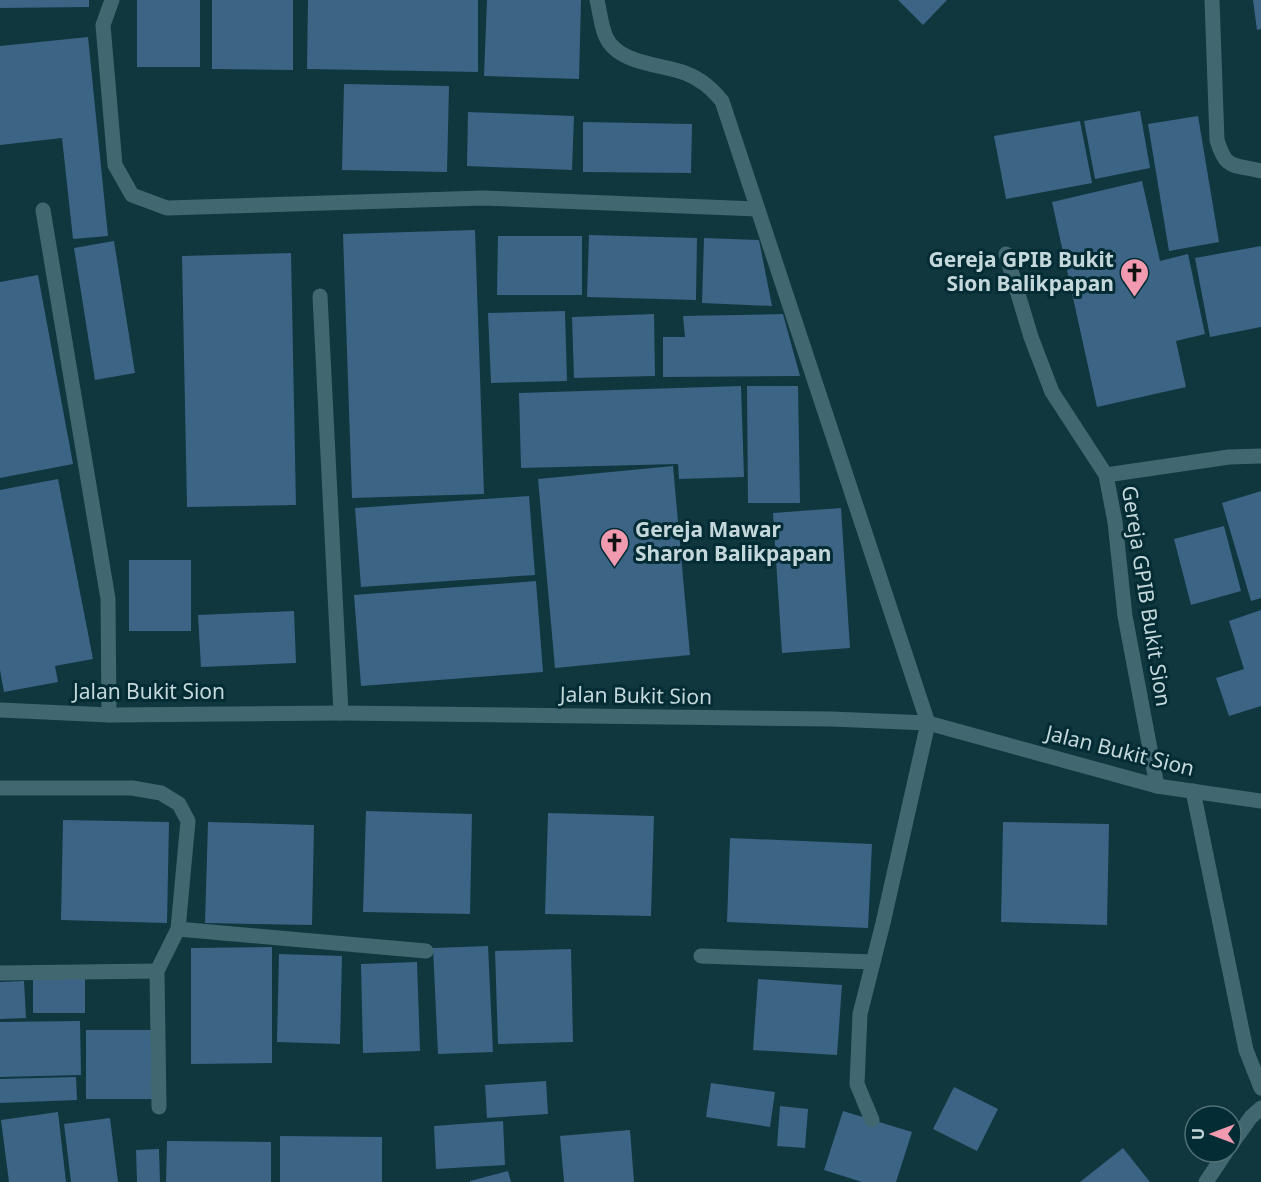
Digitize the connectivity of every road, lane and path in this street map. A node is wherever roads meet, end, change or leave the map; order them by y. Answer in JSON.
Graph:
{"nodes":[{"id":1,"x":112,"y":0,"type":"edge"},
{"id":2,"x":597,"y":0,"type":"edge"},
{"id":3,"x":1212,"y":0,"type":"edge"},
{"id":4,"x":1261,"y":171,"type":"edge"},
{"id":5,"x":757,"y":209,"type":"junction"},
{"id":6,"x":43,"y":210,"type":"dead end"},
{"id":7,"x":1006,"y":254,"type":"dead end"},
{"id":8,"x":320,"y":296,"type":"dead end"},
{"id":9,"x":1261,"y":456,"type":"edge"},
{"id":10,"x":1106,"y":475,"type":"junction"},
{"id":11,"x":0,"y":710,"type":"edge"},
{"id":12,"x":341,"y":713,"type":"junction"},
{"id":13,"x":110,"y":715,"type":"junction"},
{"id":14,"x":928,"y":723,"type":"junction"},
{"id":15,"x":1157,"y":786,"type":"junction"},
{"id":16,"x":0,"y":788,"type":"edge"},
{"id":17,"x":1193,"y":791,"type":"junction"},
{"id":18,"x":1261,"y":801,"type":"edge"},
{"id":19,"x":178,"y":929,"type":"junction"},
{"id":20,"x":426,"y":951,"type":"dead end"},
{"id":21,"x":701,"y":956,"type":"dead end"},
{"id":22,"x":873,"y":962,"type":"junction"},
{"id":23,"x":157,"y":971,"type":"junction"},
{"id":24,"x":0,"y":973,"type":"edge"},
{"id":25,"x":1261,"y":1088,"type":"edge"},
{"id":26,"x":159,"y":1107,"type":"dead end"},
{"id":27,"x":1261,"y":1108,"type":"edge"},
{"id":28,"x":872,"y":1120,"type":"dead end"},
{"id":29,"x":1243,"y":1128,"type":"edge"},
{"id":30,"x":1218,"y":1164,"type":"edge"},
{"id":31,"x":1206,"y":1182,"type":"edge"}],
"edges":[{"from":1,"to":5,"type":"street"},
{"from":2,"to":5,"type":"street"},
{"from":3,"to":4,"type":"street"},
{"from":5,"to":14,"type":"street"},
{"from":6,"to":13,"type":"street"},
{"from":7,"to":10,"type":"street","name":"Gereja GPIB Bukit Sion"},
{"from":8,"to":12,"type":"street"},
{"from":9,"to":10,"type":"street"},
{"from":10,"to":15,"type":"street","name":"Gereja GPIB Bukit Sion"},
{"from":11,"to":13,"type":"street","name":"Jalan Bukit Sion"},
{"from":12,"to":13,"type":"street","name":"Jalan Bukit Sion"},
{"from":12,"to":14,"type":"street","name":"Jalan Bukit Sion"},
{"from":14,"to":15,"type":"street","name":"Jalan Bukit Sion"},
{"from":14,"to":22,"type":"street"},
{"from":15,"to":17,"type":"street","name":"Jalan Bukit Sion"},
{"from":16,"to":19,"type":"street"},
{"from":17,"to":18,"type":"street","name":"Jalan Bukit Sion"},
{"from":17,"to":25,"type":"street"},
{"from":19,"to":20,"type":"street"},
{"from":19,"to":23,"type":"street"},
{"from":21,"to":22,"type":"street"},
{"from":22,"to":28,"type":"street"},
{"from":23,"to":24,"type":"street"},
{"from":23,"to":26,"type":"street"},
{"from":27,"to":29,"type":"street"},
{"from":30,"to":31,"type":"street"}]}
